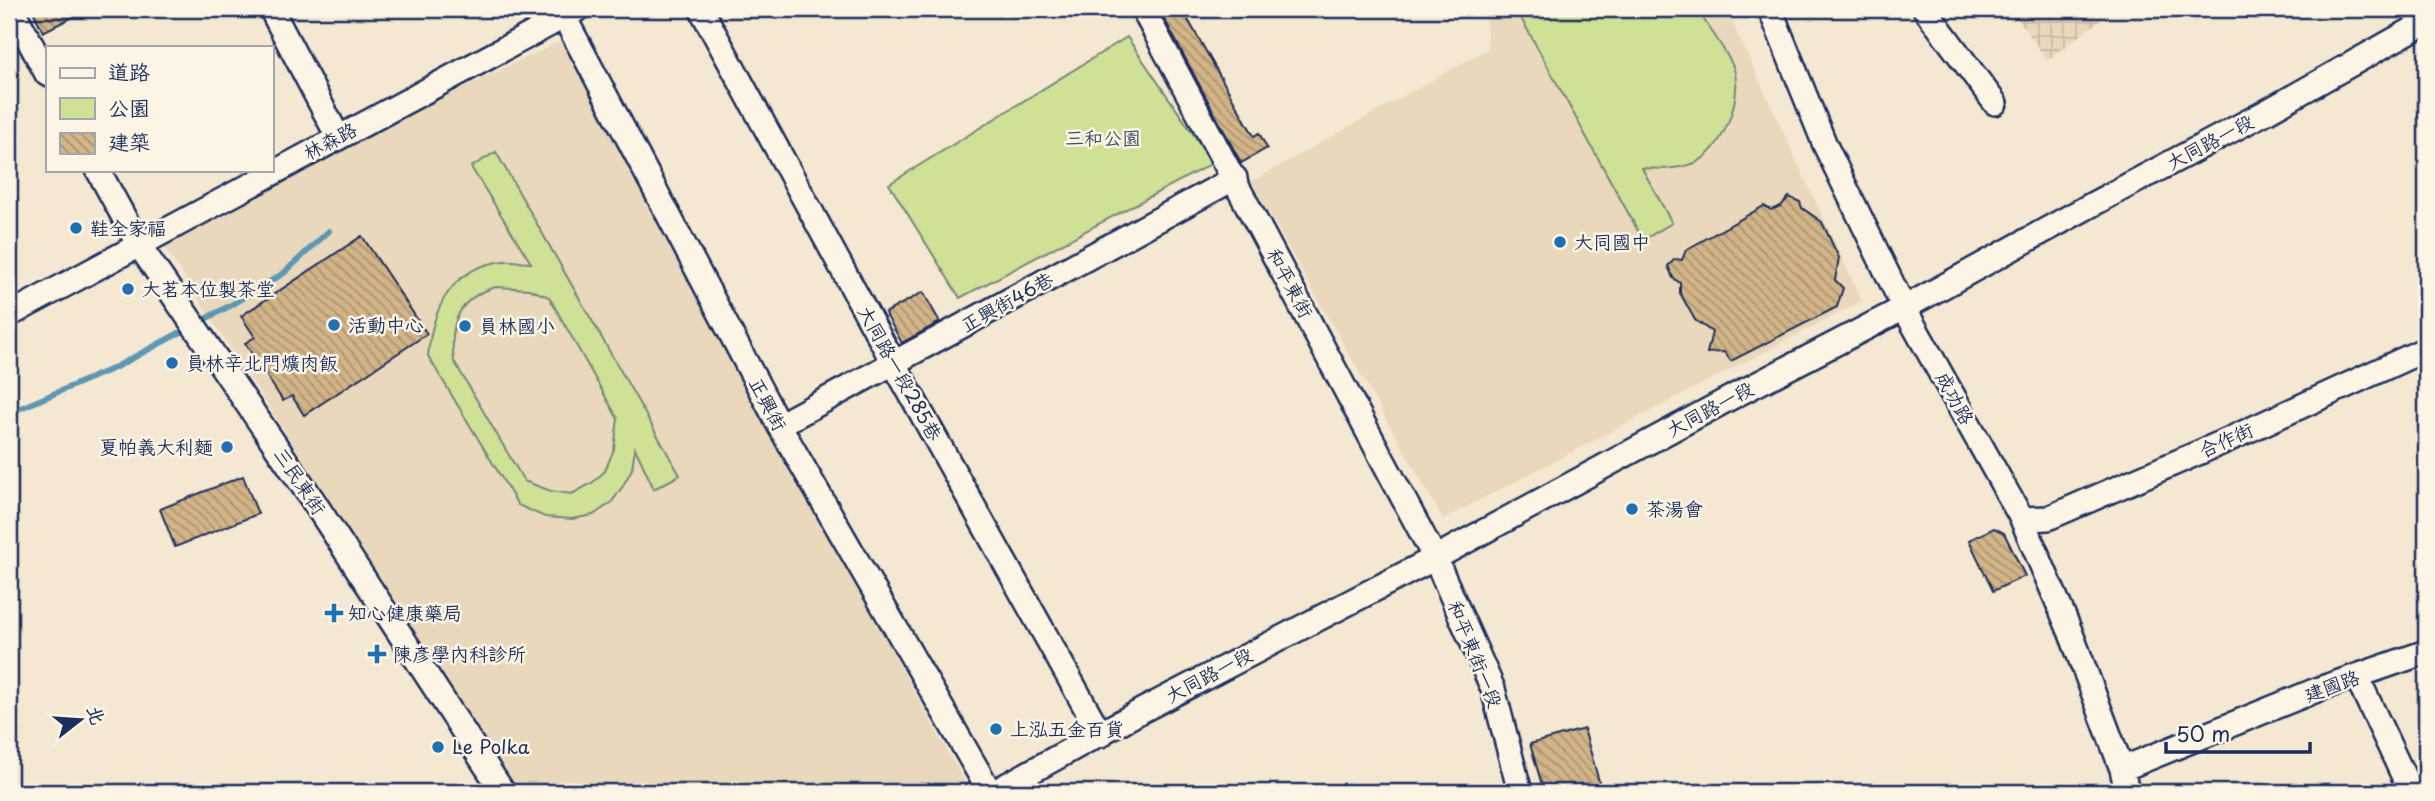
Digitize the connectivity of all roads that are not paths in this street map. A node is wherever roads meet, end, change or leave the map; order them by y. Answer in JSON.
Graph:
{"nodes":[{"id":1,"x":12,"y":9,"type":"edge"},
{"id":2,"x":271,"y":9,"type":"edge"},
{"id":3,"x":701,"y":9,"type":"edge"},
{"id":4,"x":1143,"y":9,"type":"edge"},
{"id":5,"x":1770,"y":9,"type":"edge"},
{"id":6,"x":1925,"y":9,"type":"edge"},
{"id":7,"x":567,"y":11,"type":"edge"},
{"id":8,"x":2422,"y":20,"type":"edge"},
{"id":9,"x":46,"y":72,"type":"edge"},
{"id":10,"x":1995,"y":103,"type":"dead end"},
{"id":11,"x":338,"y":137,"type":"junction"},
{"id":12,"x":100,"y":172,"type":"edge"},
{"id":13,"x":1235,"y":178,"type":"junction"},
{"id":14,"x":139,"y":245,"type":"junction"},
{"id":15,"x":1904,"y":308,"type":"junction"},
{"id":16,"x":9,"y":315,"type":"edge"},
{"id":17,"x":2426,"y":349,"type":"edge"},
{"id":18,"x":894,"y":364,"type":"junction"},
{"id":19,"x":779,"y":425,"type":"junction"},
{"id":20,"x":2022,"y":519,"type":"junction"},
{"id":21,"x":1435,"y":558,"type":"junction"},
{"id":22,"x":2426,"y":652,"type":"edge"},
{"id":23,"x":2357,"y":677,"type":"junction"},
{"id":24,"x":1101,"y":735,"type":"junction"},
{"id":25,"x":2122,"y":769,"type":"junction"},
{"id":26,"x":503,"y":792,"type":"edge"},
{"id":27,"x":992,"y":792,"type":"edge"},
{"id":28,"x":1520,"y":792,"type":"edge"},
{"id":29,"x":2127,"y":792,"type":"edge"},
{"id":30,"x":2411,"y":792,"type":"edge"}],
"edges":[{"from":1,"to":9,"type":"street"},
{"from":2,"to":11,"type":"street"},
{"from":3,"to":18,"type":"street","name":"大同路一段285巷"},
{"from":4,"to":13,"type":"street","name":"和平東街"},
{"from":5,"to":15,"type":"street","name":"成功路"},
{"from":6,"to":10,"type":"street"},
{"from":7,"to":11,"type":"street","name":"林森路"},
{"from":7,"to":19,"type":"street","name":"正興街"},
{"from":8,"to":15,"type":"street","name":"大同路一段"},
{"from":11,"to":14,"type":"street","name":"林森路"},
{"from":12,"to":14,"type":"street","name":"三民東街"},
{"from":13,"to":18,"type":"street","name":"正興街46巷"},
{"from":13,"to":21,"type":"street","name":"和平東街"},
{"from":14,"to":16,"type":"street","name":"林森路"},
{"from":14,"to":26,"type":"street","name":"三民東街"},
{"from":15,"to":20,"type":"street","name":"成功路"},
{"from":15,"to":21,"type":"street","name":"大同路一段"},
{"from":17,"to":20,"type":"street","name":"合作街"},
{"from":18,"to":19,"type":"street","name":"正興街46巷"},
{"from":18,"to":24,"type":"street","name":"大同路一段285巷"},
{"from":19,"to":27,"type":"street","name":"正興街"},
{"from":20,"to":25,"type":"street","name":"成功路"},
{"from":21,"to":24,"type":"street","name":"大同路一段"},
{"from":21,"to":28,"type":"street","name":"和平東街一段"},
{"from":22,"to":23,"type":"street","name":"建國路"},
{"from":23,"to":25,"type":"street","name":"建國路"},
{"from":23,"to":30,"type":"street"},
{"from":24,"to":27,"type":"street","name":"大同路一段"},
{"from":25,"to":29,"type":"street","name":"成功路"}]}
